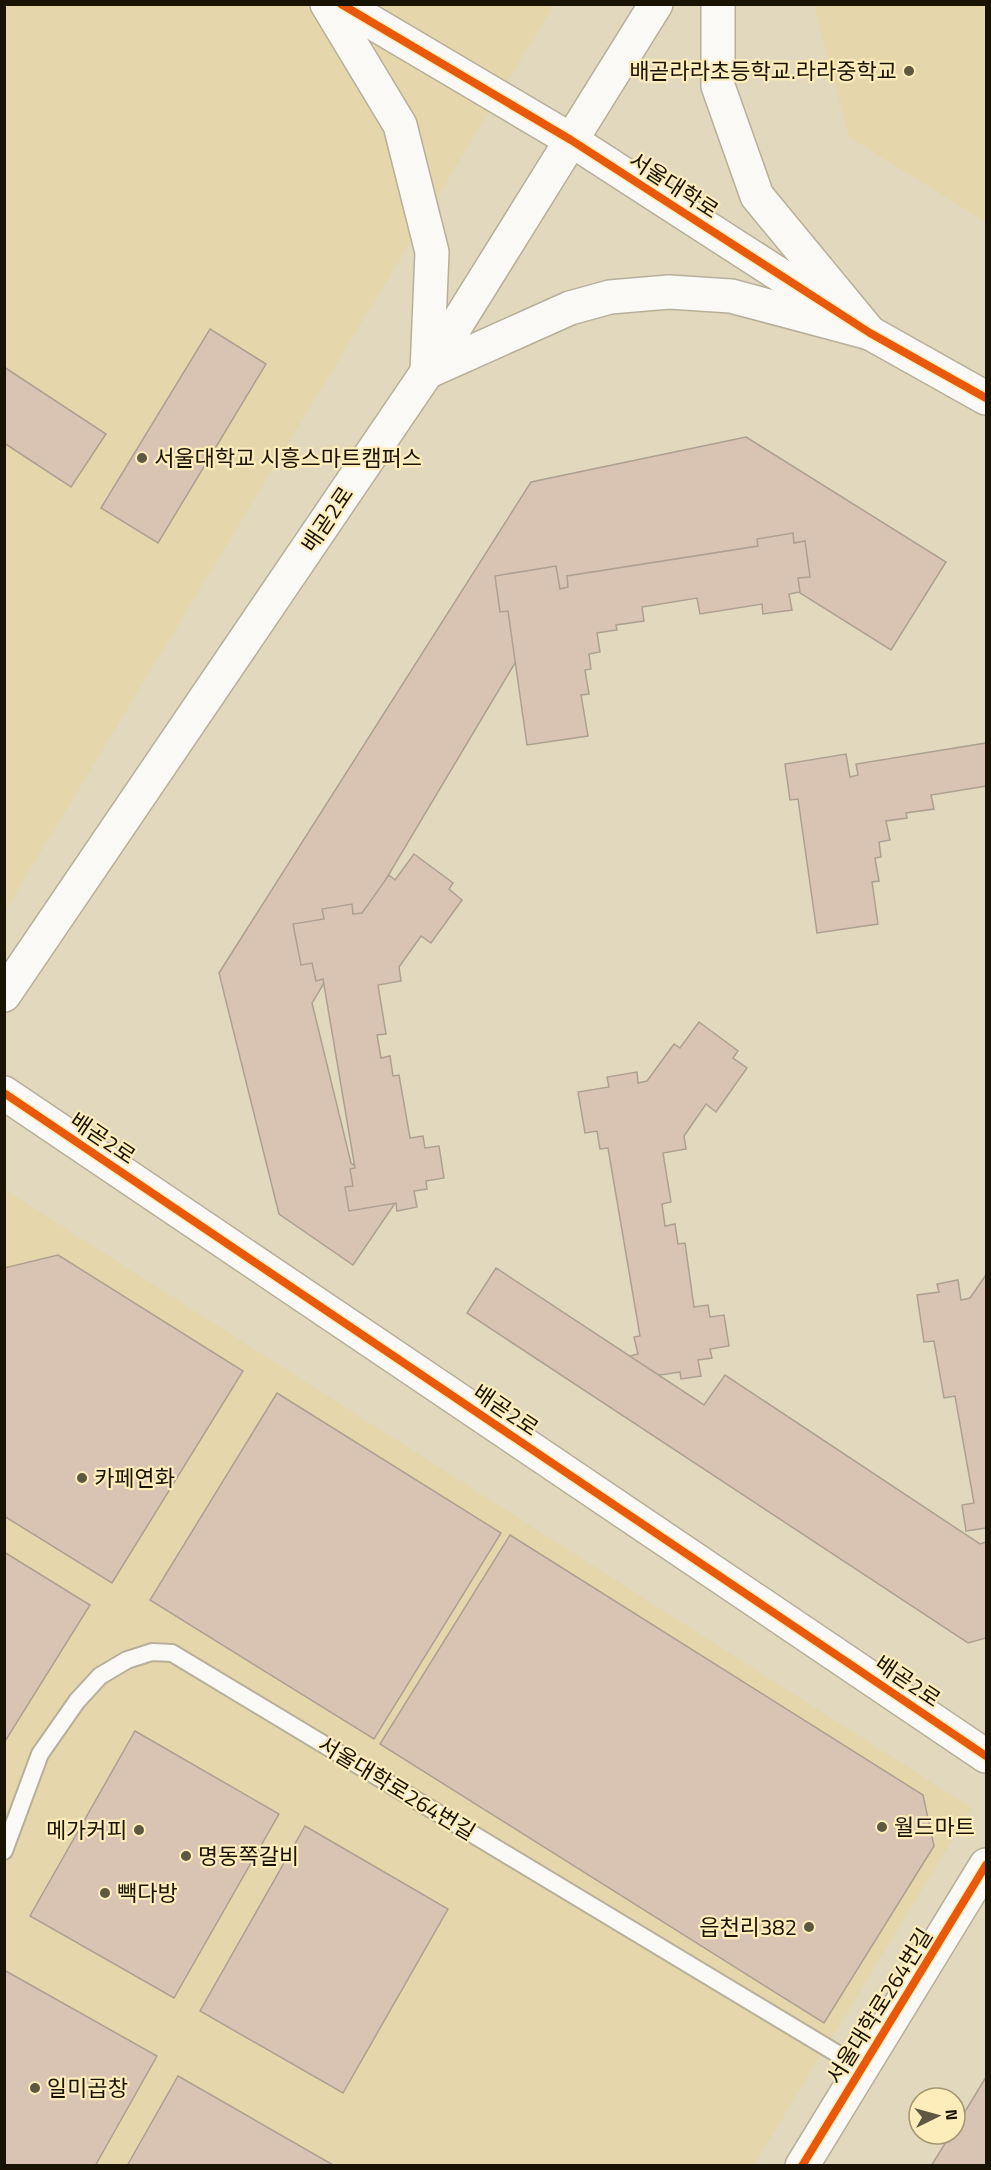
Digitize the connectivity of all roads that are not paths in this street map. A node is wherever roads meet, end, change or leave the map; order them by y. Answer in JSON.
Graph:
{"nodes":[{"id":1,"x":327,"y":4,"type":"edge"},
{"id":2,"x":341,"y":4,"type":"edge"},
{"id":3,"x":656,"y":4,"type":"edge"},
{"id":4,"x":718,"y":4,"type":"edge"},
{"id":5,"x":571,"y":140,"type":"junction"},
{"id":6,"x":870,"y":333,"type":"junction"},
{"id":7,"x":427,"y":372,"type":"junction"},
{"id":8,"x":987,"y":398,"type":"edge"},
{"id":9,"x":4,"y":995,"type":"edge"},
{"id":10,"x":4,"y":1093,"type":"edge"},
{"id":11,"x":987,"y":1756,"type":"edge"},
{"id":12,"x":4,"y":1851,"type":"edge"},
{"id":13,"x":987,"y":1865,"type":"edge"},
{"id":14,"x":861,"y":2068,"type":"junction"},
{"id":15,"x":802,"y":2166,"type":"edge"}],
"edges":[{"from":1,"to":7,"type":"main road"},
{"from":2,"to":5,"type":"main road","name":"서울대학로"},
{"from":3,"to":5,"type":"main road","name":"배곧2로"},
{"from":4,"to":6,"type":"main road"},
{"from":5,"to":6,"type":"main road","name":"서울대학로"},
{"from":5,"to":7,"type":"main road","name":"배곧2로"},
{"from":6,"to":7,"type":"main road"},
{"from":6,"to":8,"type":"main road","name":"서울대학로"},
{"from":7,"to":9,"type":"main road","name":"배곧2로"},
{"from":10,"to":11,"type":"main road","name":"배곧2로"},
{"from":12,"to":14,"type":"lane","name":"서울대학로264번길"},
{"from":13,"to":14,"type":"main road","name":"서울대학로264번길"},
{"from":14,"to":15,"type":"main road","name":"서울대학로264번길"}]}
